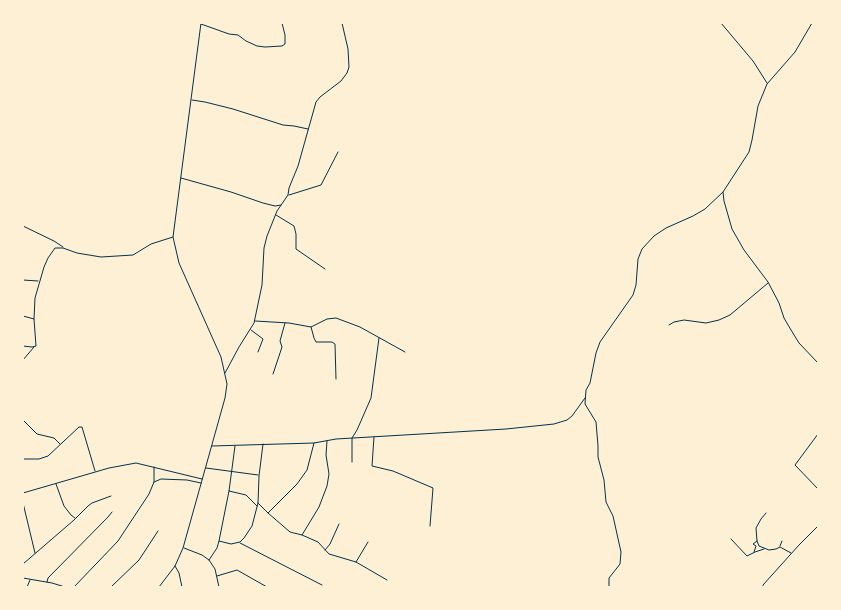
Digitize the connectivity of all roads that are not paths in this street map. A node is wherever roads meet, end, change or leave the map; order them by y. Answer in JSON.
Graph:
{"nodes":[{"id":1,"x":282,"y":23,"type":"edge"},
{"id":2,"x":342,"y":23,"type":"edge"},
{"id":3,"x":721,"y":23,"type":"edge"},
{"id":4,"x":812,"y":23,"type":"edge"},
{"id":5,"x":201,"y":24,"type":"edge"},
{"id":6,"x":768,"y":84,"type":"junction"},
{"id":7,"x":191,"y":100,"type":"junction"},
{"id":8,"x":308,"y":129,"type":"junction"},
{"id":9,"x":338,"y":152,"type":"dead end"},
{"id":10,"x":181,"y":178,"type":"junction"},
{"id":11,"x":723,"y":192,"type":"junction"},
{"id":12,"x":288,"y":195,"type":"junction"},
{"id":13,"x":282,"y":205,"type":"junction"},
{"id":14,"x":276,"y":215,"type":"junction"},
{"id":15,"x":23,"y":226,"type":"edge"},
{"id":16,"x":173,"y":237,"type":"junction"},
{"id":17,"x":63,"y":248,"type":"junction"},
{"id":18,"x":325,"y":269,"type":"dead end"},
{"id":19,"x":23,"y":280,"type":"edge"},
{"id":20,"x":39,"y":281,"type":"junction"},
{"id":21,"x":768,"y":282,"type":"junction"},
{"id":22,"x":23,"y":316,"type":"edge"},
{"id":23,"x":34,"y":319,"type":"junction"},
{"id":24,"x":254,"y":321,"type":"junction"},
{"id":25,"x":285,"y":322,"type":"junction"},
{"id":26,"x":669,"y":325,"type":"dead end"},
{"id":27,"x":311,"y":327,"type":"junction"},
{"id":28,"x":251,"y":330,"type":"junction"},
{"id":29,"x":379,"y":337,"type":"junction"},
{"id":30,"x":23,"y":346,"type":"edge"},
{"id":31,"x":34,"y":347,"type":"junction"},
{"id":32,"x":258,"y":352,"type":"dead end"},
{"id":33,"x":405,"y":352,"type":"dead end"},
{"id":34,"x":23,"y":360,"type":"edge"},
{"id":35,"x":818,"y":363,"type":"edge"},
{"id":36,"x":225,"y":373,"type":"junction"},
{"id":37,"x":273,"y":374,"type":"dead end"},
{"id":38,"x":336,"y":378,"type":"dead end"},
{"id":39,"x":585,"y":398,"type":"junction"},
{"id":40,"x":23,"y":420,"type":"edge"},
{"id":41,"x":818,"y":434,"type":"edge"},
{"id":42,"x":374,"y":437,"type":"junction"},
{"id":43,"x":352,"y":438,"type":"junction"},
{"id":44,"x":327,"y":440,"type":"junction"},
{"id":45,"x":314,"y":443,"type":"junction"},
{"id":46,"x":61,"y":444,"type":"junction"},
{"id":47,"x":263,"y":444,"type":"junction"},
{"id":48,"x":212,"y":446,"type":"junction"},
{"id":49,"x":235,"y":446,"type":"junction"},
{"id":50,"x":23,"y":459,"type":"edge"},
{"id":51,"x":352,"y":462,"type":"dead end"},
{"id":52,"x":154,"y":467,"type":"junction"},
{"id":53,"x":205,"y":467,"type":"junction"},
{"id":54,"x":232,"y":471,"type":"junction"},
{"id":55,"x":95,"y":472,"type":"junction"},
{"id":56,"x":259,"y":476,"type":"junction"},
{"id":57,"x":202,"y":479,"type":"junction"},
{"id":58,"x":154,"y":482,"type":"junction"},
{"id":59,"x":201,"y":483,"type":"junction"},
{"id":60,"x":56,"y":484,"type":"junction"},
{"id":61,"x":818,"y":490,"type":"edge"},
{"id":62,"x":229,"y":491,"type":"junction"},
{"id":63,"x":23,"y":493,"type":"edge"},
{"id":64,"x":112,"y":496,"type":"dead end"},
{"id":65,"x":23,"y":503,"type":"edge"},
{"id":66,"x":258,"y":503,"type":"junction"},
{"id":67,"x":258,"y":507,"type":"junction"},
{"id":68,"x":112,"y":512,"type":"dead end"},
{"id":69,"x":268,"y":513,"type":"junction"},
{"id":70,"x":766,"y":513,"type":"dead end"},
{"id":71,"x":76,"y":518,"type":"junction"},
{"id":72,"x":339,"y":524,"type":"dead end"},
{"id":73,"x":430,"y":526,"type":"dead end"},
{"id":74,"x":818,"y":526,"type":"edge"},
{"id":75,"x":158,"y":531,"type":"dead end"},
{"id":76,"x":302,"y":535,"type":"junction"},
{"id":77,"x":731,"y":539,"type":"dead end"},
{"id":78,"x":757,"y":540,"type":"junction"},
{"id":79,"x":782,"y":541,"type":"dead end"},
{"id":80,"x":218,"y":542,"type":"junction"},
{"id":81,"x":240,"y":542,"type":"junction"},
{"id":82,"x":368,"y":542,"type":"dead end"},
{"id":83,"x":780,"y":547,"type":"junction"},
{"id":84,"x":183,"y":548,"type":"junction"},
{"id":85,"x":765,"y":549,"type":"junction"},
{"id":86,"x":325,"y":550,"type":"junction"},
{"id":87,"x":754,"y":552,"type":"junction"},
{"id":88,"x":35,"y":554,"type":"junction"},
{"id":89,"x":791,"y":554,"type":"junction"},
{"id":90,"x":209,"y":560,"type":"junction"},
{"id":91,"x":356,"y":562,"type":"junction"},
{"id":92,"x":23,"y":564,"type":"edge"},
{"id":93,"x":175,"y":566,"type":"junction"},
{"id":94,"x":217,"y":576,"type":"junction"},
{"id":95,"x":23,"y":578,"type":"edge"},
{"id":96,"x":30,"y":579,"type":"junction"},
{"id":97,"x":387,"y":580,"type":"dead end"},
{"id":98,"x":46,"y":582,"type":"junction"},
{"id":99,"x":58,"y":585,"type":"junction"},
{"id":100,"x":322,"y":585,"type":"dead end"},
{"id":101,"x":27,"y":587,"type":"edge"},
{"id":102,"x":58,"y":587,"type":"edge"},
{"id":103,"x":65,"y":587,"type":"edge"},
{"id":104,"x":74,"y":587,"type":"edge"},
{"id":105,"x":111,"y":587,"type":"edge"},
{"id":106,"x":159,"y":587,"type":"edge"},
{"id":107,"x":182,"y":587,"type":"edge"},
{"id":108,"x":219,"y":587,"type":"edge"},
{"id":109,"x":267,"y":587,"type":"edge"},
{"id":110,"x":609,"y":587,"type":"edge"},
{"id":111,"x":763,"y":587,"type":"edge"}],
"edges":[{"from":1,"to":5,"type":"street"},
{"from":2,"to":8,"type":"street"},
{"from":3,"to":6,"type":"street"},
{"from":4,"to":6,"type":"street"},
{"from":5,"to":7,"type":"street"},
{"from":6,"to":11,"type":"street"},
{"from":7,"to":8,"type":"street"},
{"from":7,"to":10,"type":"street"},
{"from":8,"to":12,"type":"street"},
{"from":9,"to":12,"type":"street"},
{"from":10,"to":13,"type":"street"},
{"from":10,"to":16,"type":"street"},
{"from":11,"to":21,"type":"street"},
{"from":11,"to":39,"type":"street"},
{"from":12,"to":13,"type":"street"},
{"from":13,"to":14,"type":"street"},
{"from":14,"to":18,"type":"street"},
{"from":14,"to":24,"type":"street"},
{"from":15,"to":17,"type":"street"},
{"from":16,"to":17,"type":"street"},
{"from":16,"to":36,"type":"street"},
{"from":17,"to":20,"type":"street"},
{"from":19,"to":20,"type":"street"},
{"from":20,"to":23,"type":"street"},
{"from":21,"to":26,"type":"street"},
{"from":21,"to":35,"type":"street"},
{"from":22,"to":23,"type":"street"},
{"from":23,"to":31,"type":"street"},
{"from":24,"to":25,"type":"street"},
{"from":24,"to":28,"type":"street"},
{"from":25,"to":27,"type":"street"},
{"from":25,"to":37,"type":"street"},
{"from":27,"to":29,"type":"street"},
{"from":27,"to":38,"type":"street"},
{"from":28,"to":32,"type":"street"},
{"from":28,"to":36,"type":"street"},
{"from":29,"to":33,"type":"street"},
{"from":29,"to":43,"type":"street"},
{"from":30,"to":31,"type":"street"},
{"from":31,"to":34,"type":"street"},
{"from":36,"to":48,"type":"street"},
{"from":39,"to":42,"type":"street"},
{"from":39,"to":110,"type":"street"},
{"from":40,"to":46,"type":"street"},
{"from":41,"to":61,"type":"street"},
{"from":42,"to":43,"type":"street"},
{"from":42,"to":73,"type":"street"},
{"from":43,"to":44,"type":"street"},
{"from":43,"to":51,"type":"street"},
{"from":44,"to":45,"type":"street"},
{"from":44,"to":76,"type":"street"},
{"from":45,"to":47,"type":"street"},
{"from":45,"to":69,"type":"street"},
{"from":46,"to":50,"type":"street"},
{"from":46,"to":55,"type":"street"},
{"from":47,"to":49,"type":"street"},
{"from":47,"to":56,"type":"street"},
{"from":48,"to":49,"type":"street"},
{"from":48,"to":53,"type":"street"},
{"from":49,"to":54,"type":"street"},
{"from":52,"to":55,"type":"street"},
{"from":52,"to":57,"type":"street"},
{"from":52,"to":58,"type":"street"},
{"from":53,"to":54,"type":"street"},
{"from":53,"to":57,"type":"street"},
{"from":54,"to":56,"type":"street"},
{"from":54,"to":62,"type":"street"},
{"from":55,"to":60,"type":"street"},
{"from":56,"to":66,"type":"street"},
{"from":57,"to":59,"type":"street"},
{"from":58,"to":59,"type":"street"},
{"from":58,"to":104,"type":"street"},
{"from":59,"to":84,"type":"street"},
{"from":60,"to":63,"type":"street"},
{"from":60,"to":71,"type":"street"},
{"from":62,"to":67,"type":"street"},
{"from":62,"to":80,"type":"street"},
{"from":64,"to":71,"type":"street"},
{"from":65,"to":88,"type":"street"},
{"from":66,"to":67,"type":"street"},
{"from":66,"to":69,"type":"street"},
{"from":67,"to":81,"type":"street"},
{"from":68,"to":98,"type":"street"},
{"from":69,"to":76,"type":"street"},
{"from":70,"to":78,"type":"street"},
{"from":71,"to":88,"type":"street"},
{"from":72,"to":86,"type":"street"},
{"from":74,"to":89,"type":"street"},
{"from":75,"to":105,"type":"street"},
{"from":76,"to":86,"type":"street"},
{"from":77,"to":87,"type":"street"},
{"from":78,"to":85,"type":"street"},
{"from":78,"to":87,"type":"street"},
{"from":79,"to":83,"type":"street"},
{"from":80,"to":81,"type":"street"},
{"from":80,"to":90,"type":"street"},
{"from":81,"to":100,"type":"street"},
{"from":82,"to":91,"type":"street"},
{"from":83,"to":85,"type":"street"},
{"from":83,"to":89,"type":"street"},
{"from":84,"to":90,"type":"street"},
{"from":84,"to":93,"type":"street"},
{"from":85,"to":87,"type":"street"},
{"from":86,"to":91,"type":"street"},
{"from":88,"to":92,"type":"street"},
{"from":89,"to":111,"type":"street"},
{"from":90,"to":94,"type":"street"},
{"from":91,"to":97,"type":"street"},
{"from":93,"to":106,"type":"street"},
{"from":93,"to":107,"type":"street"},
{"from":94,"to":108,"type":"street"},
{"from":94,"to":109,"type":"street"},
{"from":95,"to":96,"type":"street"},
{"from":96,"to":98,"type":"street"},
{"from":96,"to":101,"type":"street"},
{"from":98,"to":99,"type":"street"},
{"from":99,"to":102,"type":"street"},
{"from":99,"to":103,"type":"street"}]}
